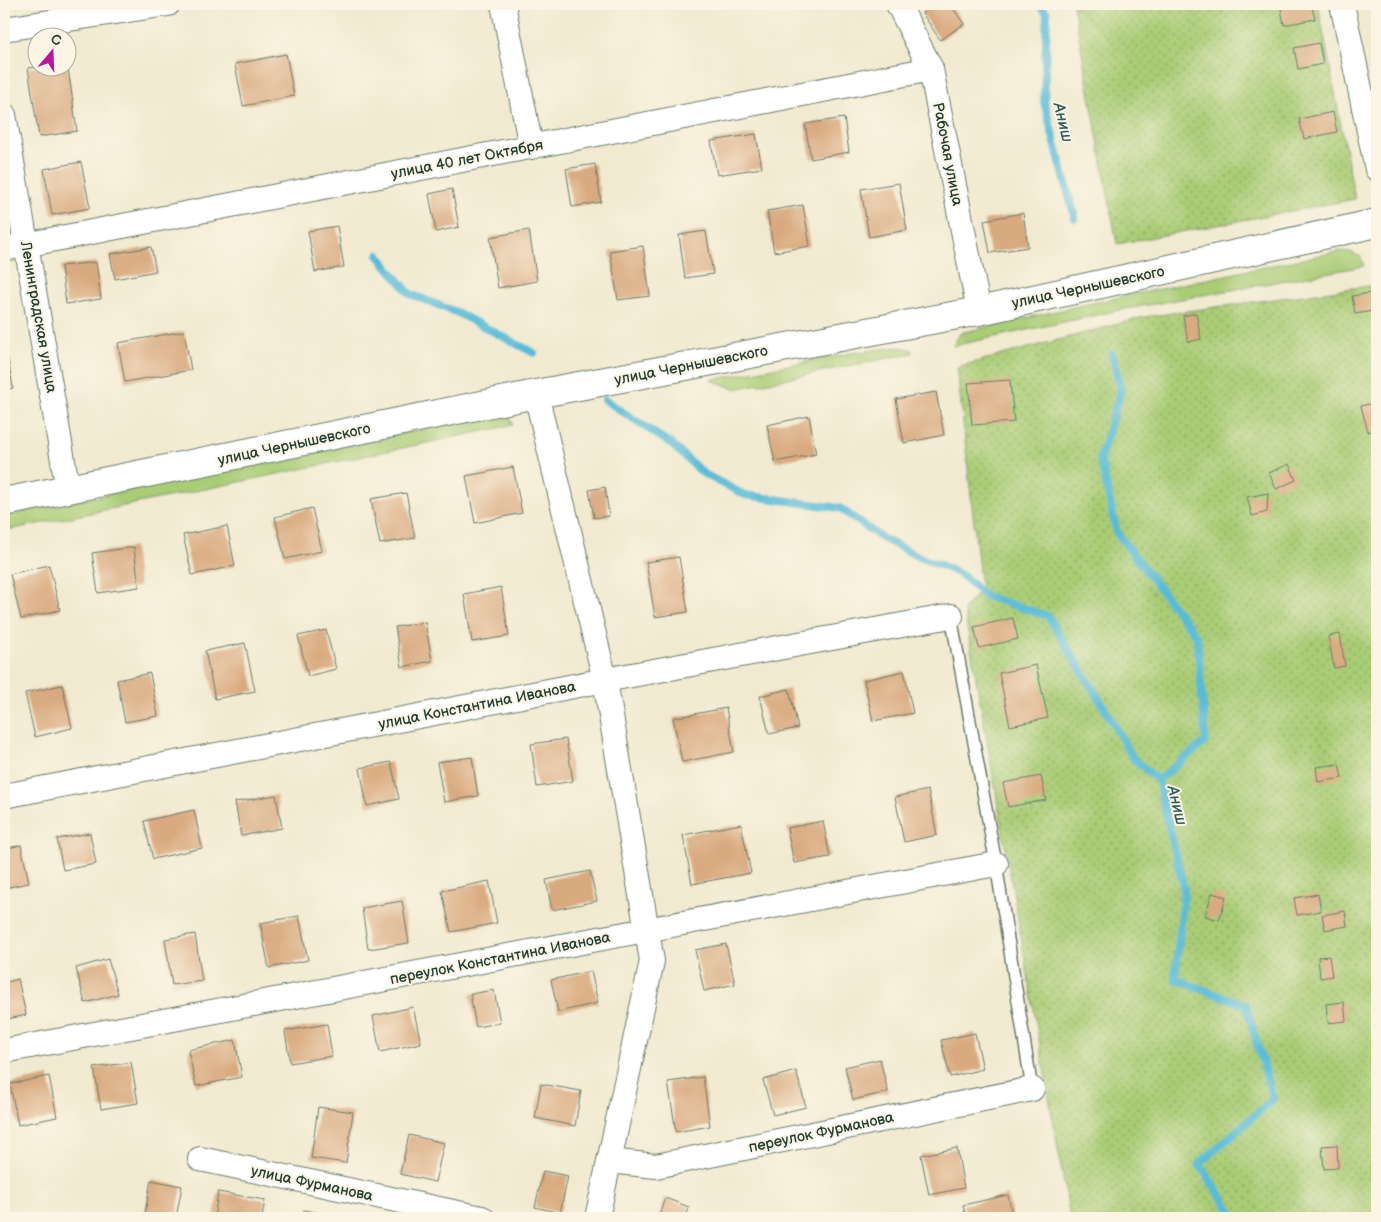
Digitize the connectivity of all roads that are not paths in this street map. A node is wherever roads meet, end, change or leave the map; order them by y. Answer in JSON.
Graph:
{"nodes":[{"id":1,"x":168,"y":4,"type":"edge"},
{"id":2,"x":504,"y":4,"type":"edge"},
{"id":3,"x":888,"y":4,"type":"edge"},
{"id":4,"x":1342,"y":4,"type":"edge"},
{"id":5,"x":903,"y":14,"type":"edge"},
{"id":6,"x":4,"y":29,"type":"edge"},
{"id":7,"x":931,"y":69,"type":"junction"},
{"id":8,"x":4,"y":115,"type":"edge"},
{"id":9,"x":531,"y":147,"type":"junction"},
{"id":10,"x":1377,"y":169,"type":"edge"},
{"id":11,"x":1377,"y":224,"type":"edge"},
{"id":12,"x":27,"y":244,"type":"junction"},
{"id":13,"x":4,"y":249,"type":"edge"},
{"id":14,"x":979,"y":310,"type":"junction"},
{"id":15,"x":536,"y":394,"type":"junction"},
{"id":16,"x":68,"y":490,"type":"junction"},
{"id":17,"x":4,"y":502,"type":"edge"},
{"id":18,"x":951,"y":616,"type":"joint"},
{"id":19,"x":605,"y":680,"type":"junction"},
{"id":20,"x":4,"y":796,"type":"edge"},
{"id":21,"x":996,"y":864,"type":"junction"},
{"id":22,"x":647,"y":930,"type":"junction"},
{"id":23,"x":4,"y":1051,"type":"edge"},
{"id":24,"x":1032,"y":1089,"type":"joint"},
{"id":25,"x":200,"y":1159,"type":"dead end"},
{"id":26,"x":609,"y":1161,"type":"junction"},
{"id":27,"x":482,"y":1218,"type":"edge"},
{"id":28,"x":597,"y":1218,"type":"edge"}],
"edges":[{"from":1,"to":6,"type":"street"},
{"from":2,"to":9,"type":"street"},
{"from":3,"to":5,"type":"street"},
{"from":4,"to":10,"type":"street"},
{"from":5,"to":7,"type":"street","name":"Рабочая улица"},
{"from":7,"to":9,"type":"street","name":"улица 40 лет Октября"},
{"from":7,"to":14,"type":"street","name":"Рабочая улица"},
{"from":8,"to":12,"type":"street","name":"Ленинградская улица"},
{"from":9,"to":12,"type":"street","name":"улица 40 лет Октября"},
{"from":11,"to":14,"type":"street","name":"улица Чернышевского"},
{"from":12,"to":13,"type":"street","name":"улица 40 лет Октября"},
{"from":12,"to":16,"type":"street","name":"Ленинградская улица"},
{"from":14,"to":15,"type":"street","name":"улица Чернышевского"},
{"from":15,"to":16,"type":"street","name":"улица Чернышевского"},
{"from":15,"to":19,"type":"street"},
{"from":16,"to":17,"type":"street","name":"улица Чернышевского"},
{"from":18,"to":19,"type":"street","name":"улица Константина Иванова"},
{"from":18,"to":21,"type":"lane"},
{"from":19,"to":20,"type":"street","name":"улица Константина Иванова"},
{"from":19,"to":22,"type":"street"},
{"from":21,"to":22,"type":"street","name":"переулок Константина Иванова"},
{"from":21,"to":24,"type":"lane"},
{"from":22,"to":23,"type":"street","name":"переулок Константина Иванова"},
{"from":22,"to":26,"type":"street"},
{"from":24,"to":26,"type":"street","name":"переулок Фурманова"},
{"from":25,"to":27,"type":"street","name":"улица Фурманова"},
{"from":26,"to":28,"type":"street"}]}
